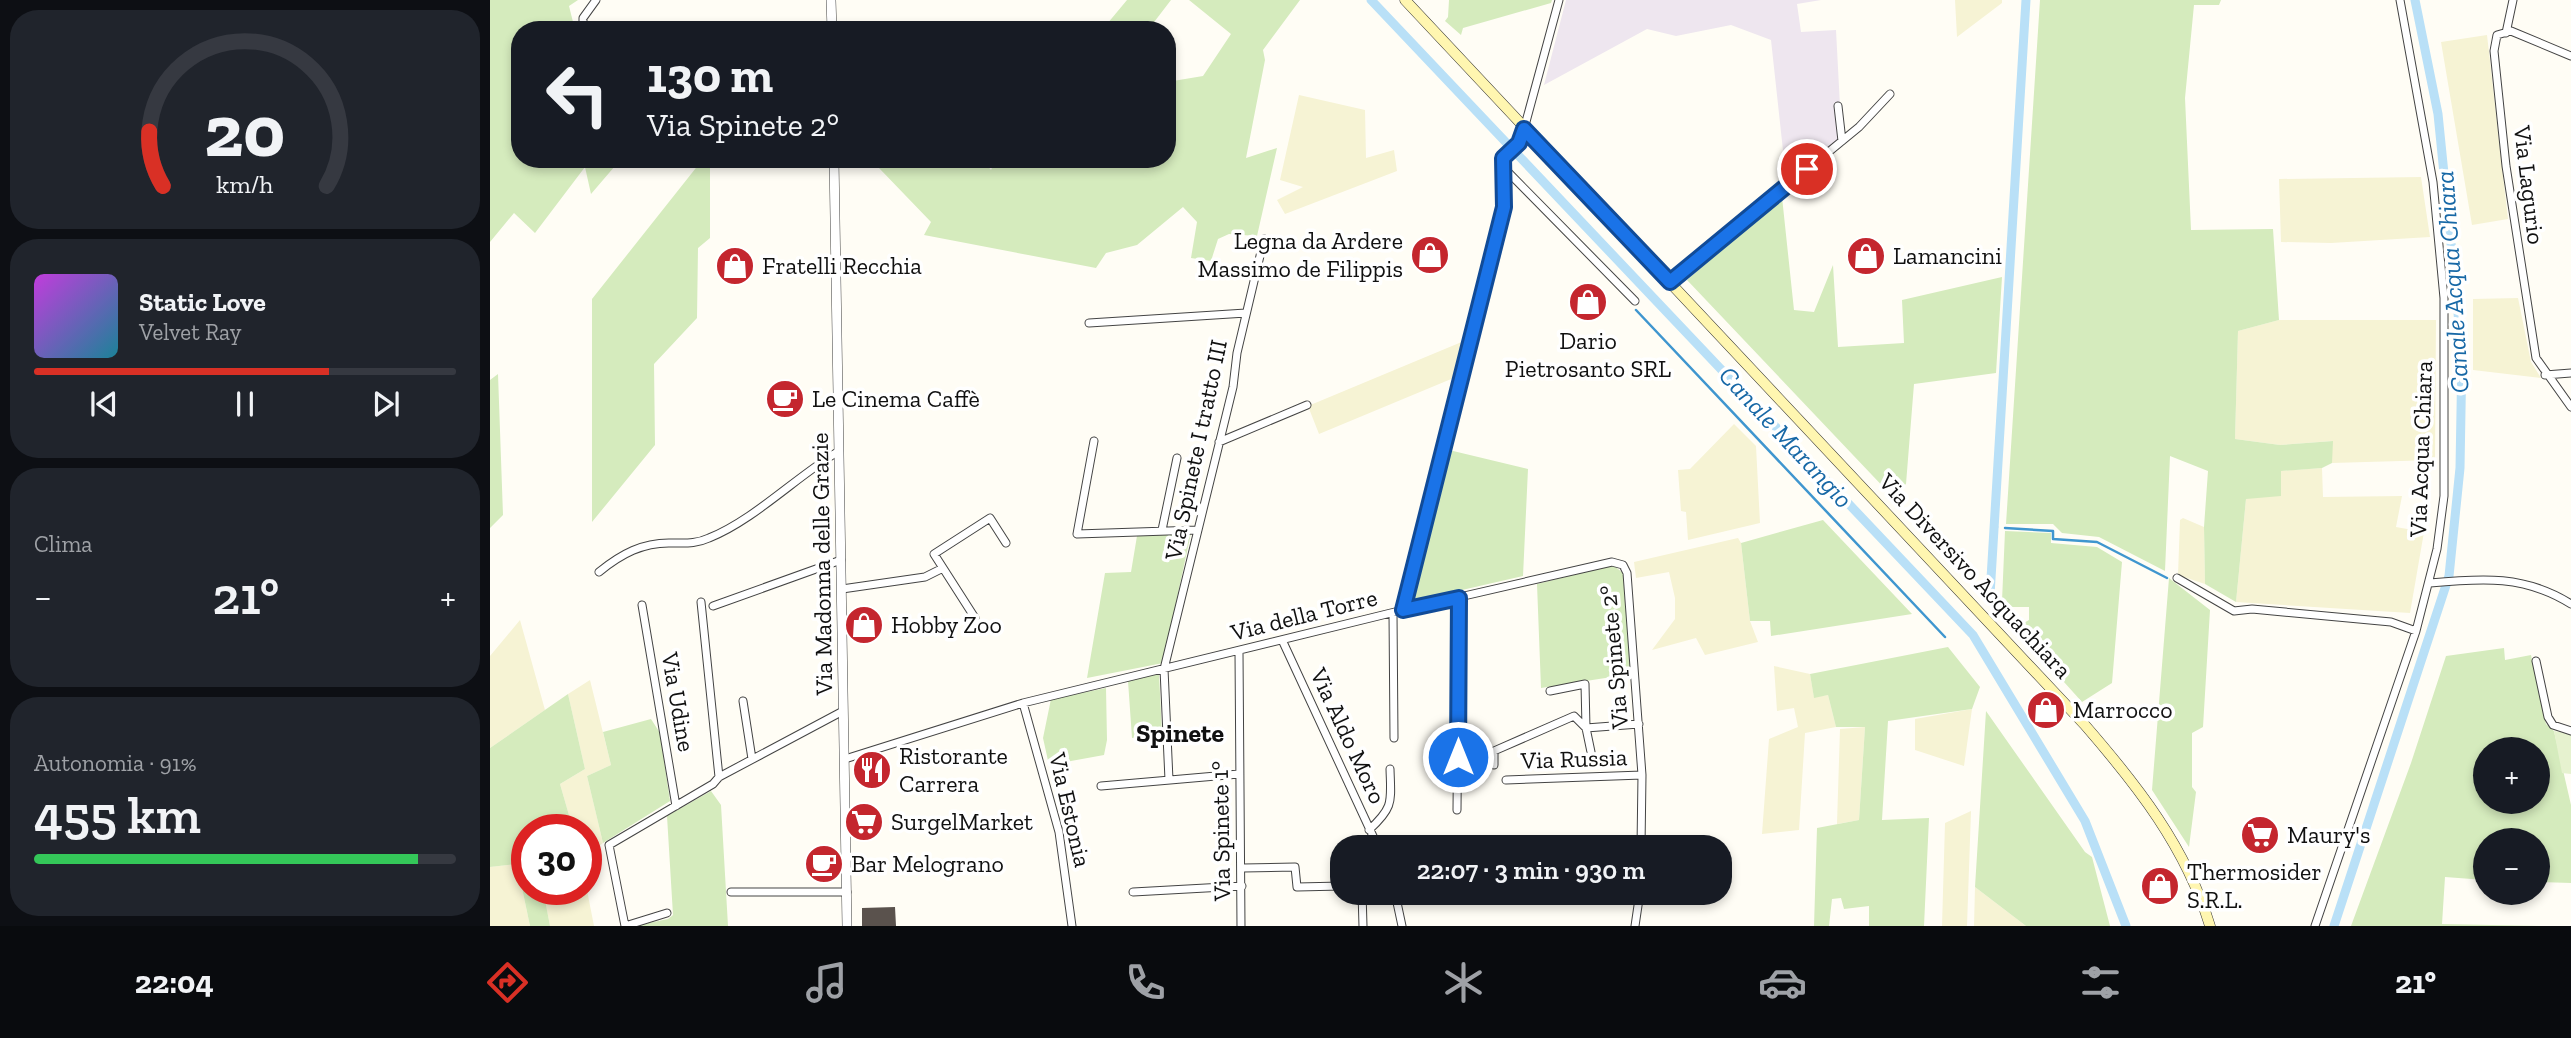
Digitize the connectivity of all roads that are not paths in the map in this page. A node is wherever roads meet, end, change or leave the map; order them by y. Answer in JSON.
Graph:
{"nodes":[{"id":1,"x":596,"y":0,"type":"edge"},
{"id":2,"x":831,"y":0,"type":"edge"},
{"id":3,"x":1405,"y":0,"type":"edge"},
{"id":4,"x":1559,"y":0,"type":"edge"},
{"id":5,"x":2400,"y":0,"type":"edge"},
{"id":6,"x":2513,"y":0,"type":"edge"},
{"id":7,"x":583,"y":21,"type":"edge"},
{"id":8,"x":832,"y":21,"type":"edge"},
{"id":9,"x":2505,"y":33,"type":"junction"},
{"id":10,"x":2571,"y":56,"type":"edge"},
{"id":11,"x":1890,"y":94,"type":"dead end"},
{"id":12,"x":1838,"y":106,"type":"dead end"},
{"id":13,"x":1524,"y":129,"type":"junction"},
{"id":14,"x":1842,"y":141,"type":"junction"},
{"id":15,"x":834,"y":168,"type":"edge"},
{"id":16,"x":1504,"y":168,"type":"junction"},
{"id":17,"x":1264,"y":239,"type":"dead end"},
{"id":18,"x":1670,"y":282,"type":"junction"},
{"id":19,"x":1635,"y":301,"type":"dead end"},
{"id":20,"x":1246,"y":313,"type":"junction"},
{"id":21,"x":1088,"y":323,"type":"dead end"},
{"id":22,"x":2571,"y":373,"type":"edge"},
{"id":23,"x":2545,"y":374,"type":"junction"},
{"id":24,"x":1307,"y":405,"type":"dead end"},
{"id":25,"x":2571,"y":407,"type":"edge"},
{"id":26,"x":1094,"y":441,"type":"dead end"},
{"id":27,"x":1219,"y":442,"type":"junction"},
{"id":28,"x":839,"y":451,"type":"junction"},
{"id":29,"x":1177,"y":458,"type":"dead end"},
{"id":30,"x":1163,"y":530,"type":"junction"},
{"id":31,"x":1198,"y":530,"type":"junction"},
{"id":32,"x":1006,"y":543,"type":"dead end"},
{"id":33,"x":841,"y":560,"type":"junction"},
{"id":34,"x":943,"y":568,"type":"junction"},
{"id":35,"x":599,"y":572,"type":"dead end"},
{"id":36,"x":2177,"y":578,"type":"dead end"},
{"id":37,"x":2434,"y":583,"type":"junction"},
{"id":38,"x":842,"y":589,"type":"junction"},
{"id":39,"x":1459,"y":598,"type":"junction"},
{"id":40,"x":701,"y":602,"type":"dead end"},
{"id":41,"x":642,"y":604,"type":"dead end"},
{"id":42,"x":2571,"y":604,"type":"edge"},
{"id":43,"x":713,"y":606,"type":"dead end"},
{"id":44,"x":1403,"y":610,"type":"junction"},
{"id":45,"x":1393,"y":613,"type":"junction"},
{"id":46,"x":975,"y":618,"type":"dead end"},
{"id":47,"x":2416,"y":631,"type":"junction"},
{"id":48,"x":1283,"y":642,"type":"junction"},
{"id":49,"x":1239,"y":652,"type":"junction"},
{"id":50,"x":2536,"y":661,"type":"dead end"},
{"id":51,"x":1164,"y":669,"type":"junction"},
{"id":52,"x":1550,"y":691,"type":"dead end"},
{"id":53,"x":743,"y":701,"type":"dead end"},
{"id":54,"x":1023,"y":703,"type":"junction"},
{"id":55,"x":844,"y":711,"type":"junction"},
{"id":56,"x":1639,"y":724,"type":"junction"},
{"id":57,"x":1586,"y":728,"type":"junction"},
{"id":58,"x":2571,"y":731,"type":"edge"},
{"id":59,"x":1394,"y":738,"type":"dead end"},
{"id":60,"x":1591,"y":752,"type":"dead end"},
{"id":61,"x":752,"y":759,"type":"junction"},
{"id":62,"x":845,"y":759,"type":"junction"},
{"id":63,"x":1494,"y":765,"type":"dead end"},
{"id":64,"x":1390,"y":769,"type":"dead end"},
{"id":65,"x":1239,"y":774,"type":"junction"},
{"id":66,"x":1642,"y":775,"type":"junction"},
{"id":67,"x":719,"y":777,"type":"junction"},
{"id":68,"x":1169,"y":780,"type":"junction"},
{"id":69,"x":1507,"y":780,"type":"dead end"},
{"id":70,"x":1101,"y":786,"type":"dead end"},
{"id":71,"x":677,"y":806,"type":"junction"},
{"id":72,"x":1457,"y":810,"type":"dead end"},
{"id":73,"x":1369,"y":830,"type":"junction"},
{"id":74,"x":1372,"y":835,"type":"edge"},
{"id":75,"x":1641,"y":835,"type":"edge"},
{"id":76,"x":1243,"y":868,"type":"junction"},
{"id":77,"x":1242,"y":886,"type":"junction"},
{"id":78,"x":1330,"y":886,"type":"edge"},
{"id":79,"x":731,"y":892,"type":"dead end"},
{"id":80,"x":847,"y":892,"type":"junction"},
{"id":81,"x":1133,"y":892,"type":"dead end"},
{"id":82,"x":1362,"y":905,"type":"edge"},
{"id":83,"x":1397,"y":905,"type":"edge"},
{"id":84,"x":1638,"y":905,"type":"edge"},
{"id":85,"x":667,"y":913,"type":"dead end"},
{"id":86,"x":625,"y":926,"type":"edge"},
{"id":87,"x":848,"y":926,"type":"edge"},
{"id":88,"x":1072,"y":926,"type":"edge"},
{"id":89,"x":1241,"y":926,"type":"edge"},
{"id":90,"x":1363,"y":926,"type":"edge"},
{"id":91,"x":1402,"y":926,"type":"edge"},
{"id":92,"x":1635,"y":926,"type":"edge"},
{"id":93,"x":2210,"y":926,"type":"edge"},
{"id":94,"x":2315,"y":926,"type":"edge"}],
"edges":[{"from":1,"to":7,"type":"street"},
{"from":2,"to":8,"type":"street"},
{"from":3,"to":13,"type":"main road","name":"Via Diversivo Acquachiara"},
{"from":4,"to":13,"type":"street","name":"Via della Torre"},
{"from":5,"to":37,"type":"street","name":"Via Acqua Chiara"},
{"from":6,"to":9,"type":"street"},
{"from":9,"to":10,"type":"street"},
{"from":9,"to":23,"type":"street","name":"Via Lagurio"},
{"from":11,"to":14,"type":"street"},
{"from":12,"to":14,"type":"street"},
{"from":13,"to":16,"type":"street","name":"Via della Torre"},
{"from":13,"to":18,"type":"main road","name":"Via Diversivo Acquachiara"},
{"from":14,"to":18,"type":"street"},
{"from":15,"to":28,"type":"street","name":"Via Madonna delle Grazie"},
{"from":16,"to":19,"type":"street"},
{"from":16,"to":44,"type":"street","name":"Via della Torre"},
{"from":17,"to":20,"type":"street","name":"Via Spinete I tratto III"},
{"from":18,"to":93,"type":"main road","name":"Via Diversivo Acquachiara"},
{"from":20,"to":21,"type":"street"},
{"from":20,"to":27,"type":"street","name":"Via Spinete I tratto III"},
{"from":22,"to":23,"type":"street"},
{"from":23,"to":25,"type":"street","name":"Via Lagurio"},
{"from":24,"to":27,"type":"street"},
{"from":26,"to":30,"type":"street"},
{"from":27,"to":31,"type":"street","name":"Via Spinete I tratto III"},
{"from":28,"to":33,"type":"street","name":"Via Madonna delle Grazie"},
{"from":28,"to":35,"type":"street"},
{"from":29,"to":30,"type":"street"},
{"from":30,"to":31,"type":"street"},
{"from":31,"to":51,"type":"street","name":"Via Spinete I tratto III"},
{"from":32,"to":34,"type":"street"},
{"from":33,"to":38,"type":"street","name":"Via Madonna delle Grazie"},
{"from":33,"to":43,"type":"street"},
{"from":34,"to":38,"type":"street"},
{"from":34,"to":46,"type":"street"},
{"from":36,"to":47,"type":"street"},
{"from":37,"to":42,"type":"street"},
{"from":37,"to":47,"type":"street","name":"Via Acqua Chiara"},
{"from":38,"to":55,"type":"street","name":"Via Madonna delle Grazie"},
{"from":39,"to":44,"type":"street","name":"Via Spinete 2°"},
{"from":39,"to":56,"type":"street","name":"Via Spinete 2°"},
{"from":39,"to":72,"type":"street"},
{"from":40,"to":67,"type":"street"},
{"from":41,"to":71,"type":"street","name":"Via Udine"},
{"from":44,"to":45,"type":"street","name":"Via della Torre"},
{"from":45,"to":48,"type":"street","name":"Via della Torre"},
{"from":45,"to":59,"type":"street"},
{"from":47,"to":94,"type":"street","name":"Via Acqua Chiara"},
{"from":48,"to":49,"type":"street","name":"Via della Torre"},
{"from":48,"to":73,"type":"street","name":"Via Aldo Moro"},
{"from":49,"to":51,"type":"street","name":"Via della Torre"},
{"from":49,"to":65,"type":"street","name":"Via Spinete 1°"},
{"from":50,"to":58,"type":"street"},
{"from":51,"to":54,"type":"street","name":"Via della Torre"},
{"from":51,"to":68,"type":"street","name":"Via Spinete I tratto III"},
{"from":52,"to":57,"type":"street"},
{"from":53,"to":61,"type":"street"},
{"from":54,"to":62,"type":"street","name":"Via della Torre"},
{"from":54,"to":88,"type":"street","name":"Via Estonia"},
{"from":55,"to":61,"type":"street"},
{"from":55,"to":62,"type":"street","name":"Via Madonna delle Grazie"},
{"from":56,"to":57,"type":"street"},
{"from":56,"to":66,"type":"street","name":"Via Spinete 2°"},
{"from":57,"to":60,"type":"street"},
{"from":57,"to":63,"type":"street"},
{"from":61,"to":67,"type":"street"},
{"from":62,"to":80,"type":"street","name":"Via Madonna delle Grazie"},
{"from":64,"to":73,"type":"street"},
{"from":65,"to":68,"type":"street"},
{"from":65,"to":76,"type":"street","name":"Via Spinete 1°"},
{"from":66,"to":69,"type":"street","name":"Via Russia"},
{"from":66,"to":75,"type":"street","name":"Via Spinete 2°"},
{"from":67,"to":71,"type":"street"},
{"from":68,"to":70,"type":"street"},
{"from":71,"to":86,"type":"street"},
{"from":73,"to":74,"type":"street","name":"Via Aldo Moro"},
{"from":76,"to":77,"type":"street","name":"Via Spinete 1°"},
{"from":76,"to":78,"type":"street"},
{"from":77,"to":81,"type":"street"},
{"from":77,"to":89,"type":"street","name":"Via Spinete 1°"},
{"from":79,"to":80,"type":"street"},
{"from":80,"to":87,"type":"street","name":"Via Madonna delle Grazie"},
{"from":82,"to":90,"type":"street"},
{"from":83,"to":91,"type":"street"},
{"from":84,"to":92,"type":"street"},
{"from":85,"to":86,"type":"street"}]}
